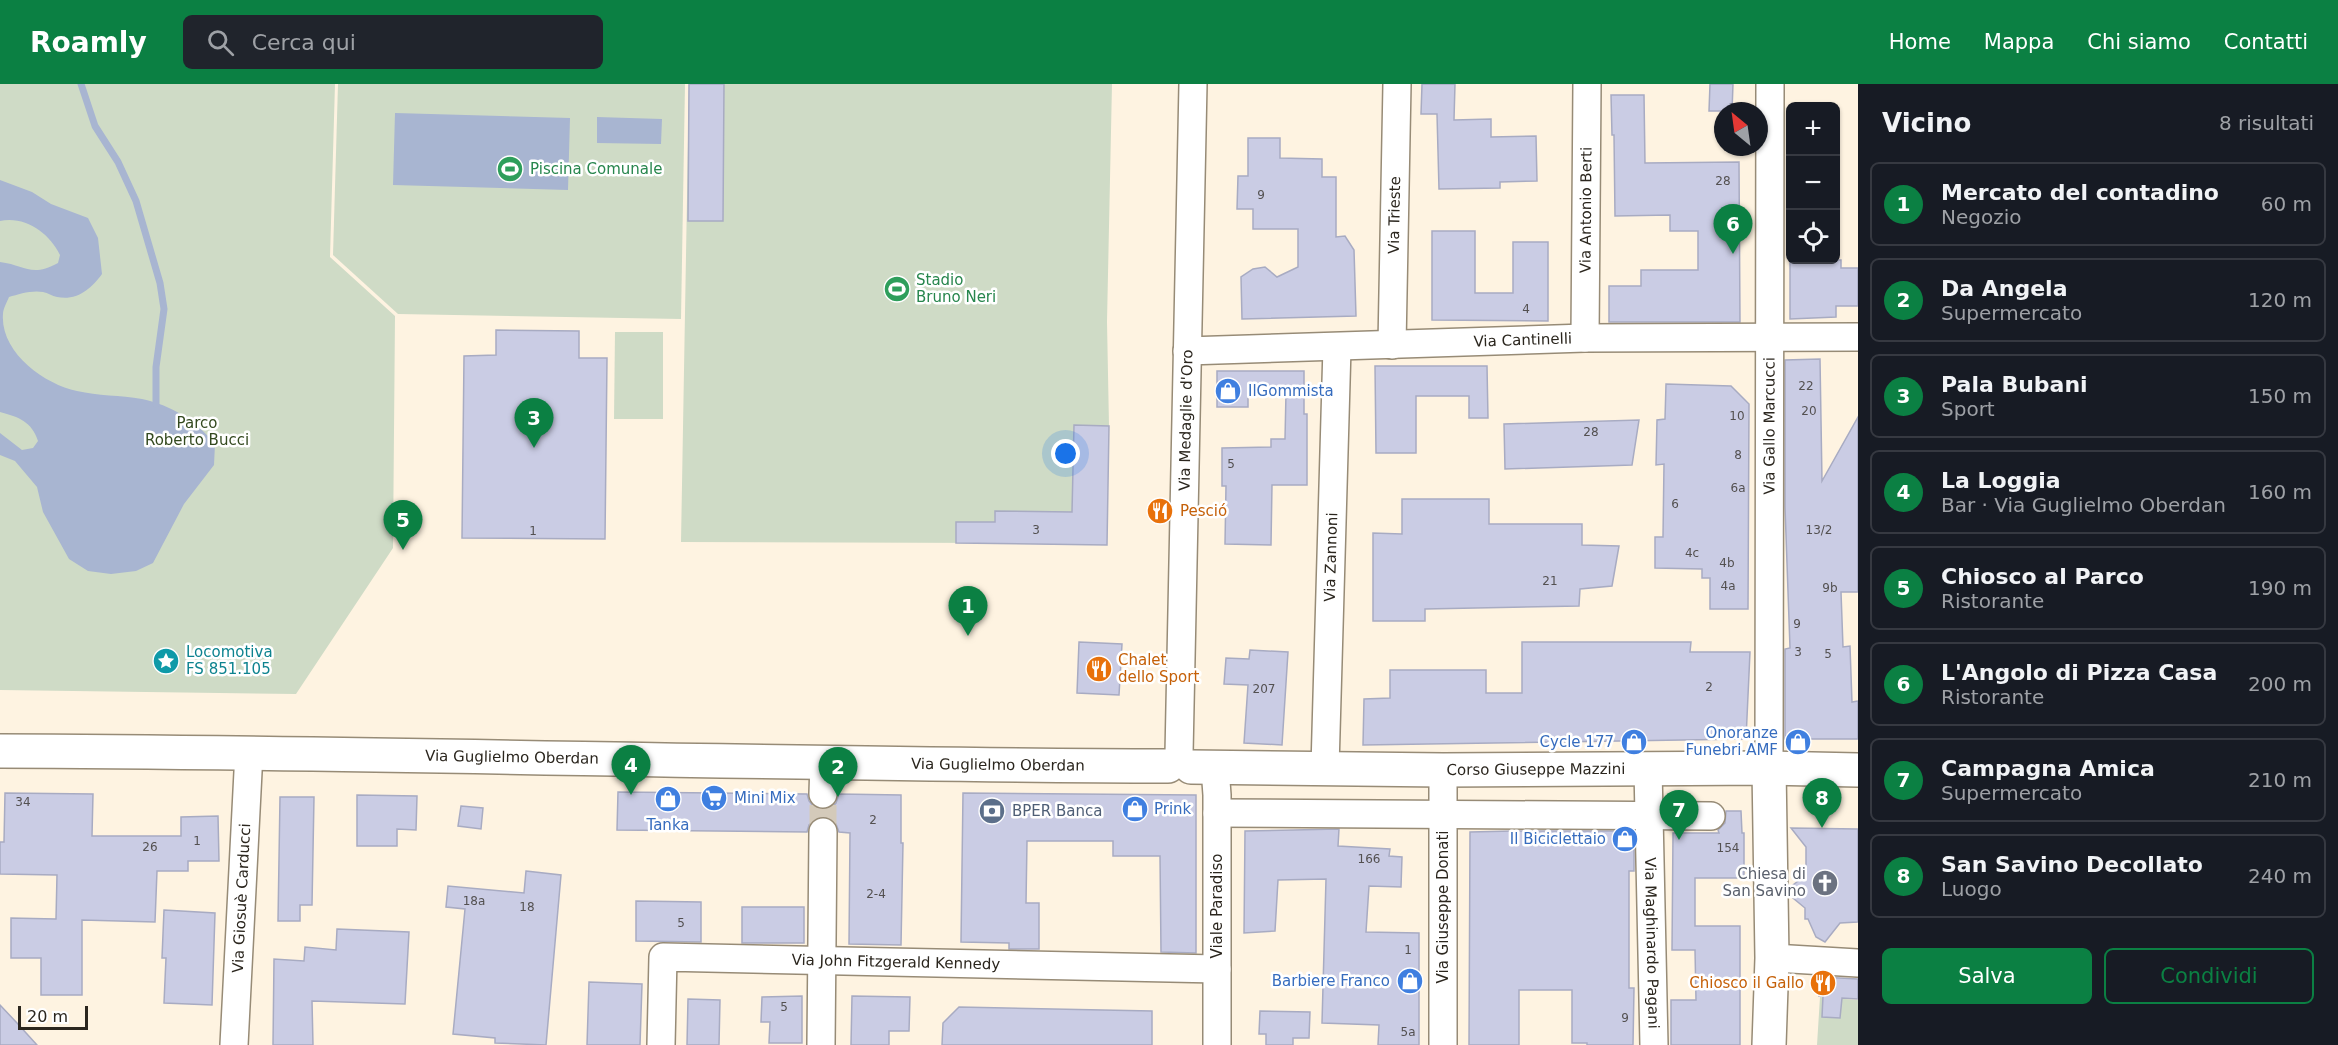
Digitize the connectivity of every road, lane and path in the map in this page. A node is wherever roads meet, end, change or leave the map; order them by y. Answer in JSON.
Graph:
{"nodes":[{"id":1,"x":1193,"y":84,"type":"edge"},
{"id":2,"x":1397,"y":84,"type":"edge"},
{"id":3,"x":1587,"y":84,"type":"edge"},
{"id":4,"x":1770,"y":84,"type":"edge"},
{"id":5,"x":1770,"y":337,"type":"junction"},
{"id":6,"x":1858,"y":337,"type":"edge"},
{"id":7,"x":1584,"y":338,"type":"junction"},
{"id":8,"x":1392,"y":345,"type":"junction"},
{"id":9,"x":1337,"y":347,"type":"junction"},
{"id":10,"x":1187,"y":351,"type":"junction"},
{"id":11,"x":0,"y":751,"type":"edge"},
{"id":12,"x":249,"y":752,"type":"junction"},
{"id":13,"x":824,"y":762,"type":"junction"},
{"id":14,"x":1188,"y":764,"type":"junction"},
{"id":15,"x":1325,"y":767,"type":"junction"},
{"id":16,"x":1769,"y":768,"type":"junction"},
{"id":17,"x":1648,"y":769,"type":"junction"},
{"id":18,"x":1443,"y":770,"type":"junction"},
{"id":19,"x":1858,"y":770,"type":"edge"},
{"id":20,"x":823,"y":794,"type":"tunnel mouth"},
{"id":21,"x":1217,"y":813,"type":"junction"},
{"id":22,"x":1443,"y":813,"type":"junction"},
{"id":23,"x":1650,"y":816,"type":"junction"},
{"id":24,"x":1711,"y":816,"type":"dead end"},
{"id":25,"x":823,"y":832,"type":"tunnel mouth"},
{"id":26,"x":1772,"y":958,"type":"junction"},
{"id":27,"x":822,"y":961,"type":"junction"},
{"id":28,"x":1858,"y":963,"type":"edge"},
{"id":29,"x":1217,"y":969,"type":"junction"},
{"id":30,"x":234,"y":1045,"type":"edge"},
{"id":31,"x":661,"y":1045,"type":"edge"},
{"id":32,"x":821,"y":1045,"type":"edge"},
{"id":33,"x":1217,"y":1045,"type":"edge"},
{"id":34,"x":1443,"y":1045,"type":"edge"},
{"id":35,"x":1654,"y":1045,"type":"edge"},
{"id":36,"x":1769,"y":1045,"type":"edge"}],
"edges":[{"from":1,"to":10,"type":"street","name":"Via Medaglie d'Oro"},
{"from":2,"to":8,"type":"street","name":"Via Trieste"},
{"from":3,"to":7,"type":"street","name":"Via Antonio Berti"},
{"from":4,"to":5,"type":"street","name":"Via Gallo Marcucci"},
{"from":5,"to":6,"type":"street","name":"Via Cantinelli"},
{"from":5,"to":7,"type":"street","name":"Via Cantinelli"},
{"from":5,"to":16,"type":"street","name":"Via Gallo Marcucci"},
{"from":7,"to":8,"type":"street","name":"Via Cantinelli"},
{"from":8,"to":9,"type":"street","name":"Via Cantinelli"},
{"from":9,"to":10,"type":"street","name":"Via Cantinelli"},
{"from":9,"to":15,"type":"street","name":"Via Zannoni"},
{"from":10,"to":14,"type":"street","name":"Via Medaglie d'Oro"},
{"from":11,"to":12,"type":"main road","name":"Via Guglielmo Oberdan"},
{"from":12,"to":13,"type":"main road","name":"Via Guglielmo Oberdan"},
{"from":12,"to":30,"type":"street","name":"Via Giosuè Carducci"},
{"from":13,"to":14,"type":"main road","name":"Via Guglielmo Oberdan"},
{"from":13,"to":20,"type":"street"},
{"from":14,"to":15,"type":"main road","name":"Corso Giuseppe Mazzini"},
{"from":14,"to":21,"type":"street","name":"Viale Paradiso"},
{"from":15,"to":18,"type":"main road","name":"Corso Giuseppe Mazzini"},
{"from":16,"to":17,"type":"main road","name":"Corso Giuseppe Mazzini"},
{"from":16,"to":19,"type":"main road","name":"Corso Giuseppe Mazzini"},
{"from":16,"to":26,"type":"main road"},
{"from":17,"to":18,"type":"main road","name":"Corso Giuseppe Mazzini"},
{"from":17,"to":23,"type":"street","name":"Via Maghinardo Pagani"},
{"from":18,"to":22,"type":"street","name":"Via Giuseppe Donati"},
{"from":21,"to":22,"type":"street"},
{"from":21,"to":29,"type":"street","name":"Viale Paradiso"},
{"from":22,"to":23,"type":"street"},
{"from":22,"to":34,"type":"street","name":"Via Giuseppe Donati"},
{"from":23,"to":24,"type":"street"},
{"from":23,"to":35,"type":"street","name":"Via Maghinardo Pagani"},
{"from":25,"to":27,"type":"street"},
{"from":26,"to":28,"type":"street"},
{"from":26,"to":36,"type":"main road"},
{"from":27,"to":29,"type":"street","name":"Via John Fitzgerald Kennedy"},
{"from":27,"to":31,"type":"street","name":"Via John Fitzgerald Kennedy"},
{"from":27,"to":32,"type":"street"},
{"from":29,"to":33,"type":"street","name":"Viale Paradiso"}]}
